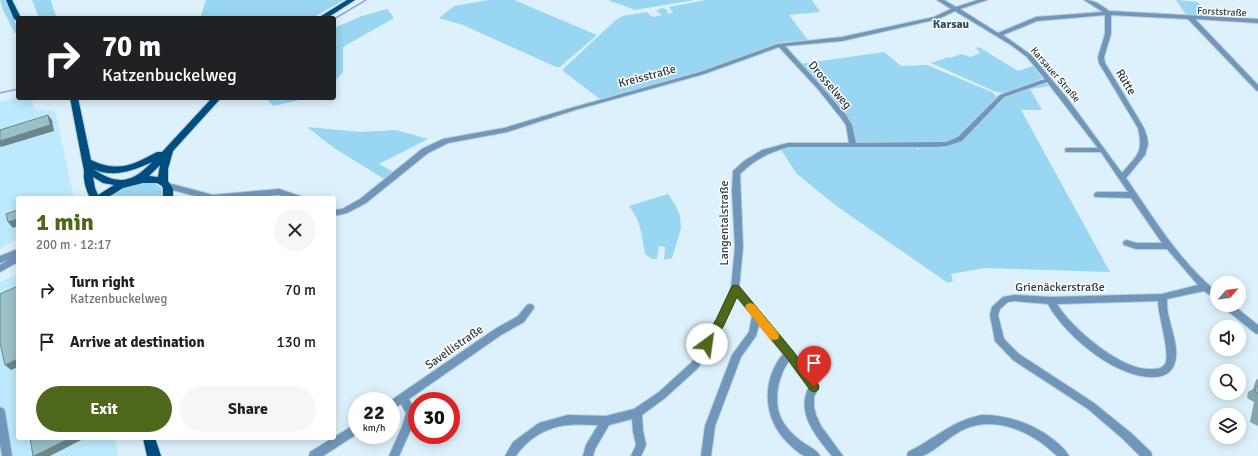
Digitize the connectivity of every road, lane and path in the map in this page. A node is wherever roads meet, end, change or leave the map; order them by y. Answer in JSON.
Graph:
{"nodes":[{"id":1,"x":9,"y":0,"type":"edge"},
{"id":2,"x":352,"y":0,"type":"edge"},
{"id":3,"x":940,"y":0,"type":"edge"},
{"id":4,"x":984,"y":0,"type":"edge"},
{"id":5,"x":1087,"y":0,"type":"edge"},
{"id":6,"x":955,"y":9,"type":"junction"},
{"id":7,"x":1108,"y":13,"type":"junction"},
{"id":8,"x":17,"y":16,"type":"edge"},
{"id":9,"x":325,"y":16,"type":"edge"},
{"id":10,"x":1190,"y":18,"type":"junction"},
{"id":11,"x":1258,"y":21,"type":"edge"},
{"id":12,"x":998,"y":35,"type":"junction"},
{"id":13,"x":780,"y":45,"type":"junction"},
{"id":14,"x":1048,"y":80,"type":"junction"},
{"id":15,"x":1258,"y":89,"type":"edge"},
{"id":16,"x":74,"y":100,"type":"edge"},
{"id":17,"x":215,"y":100,"type":"edge"},
{"id":18,"x":853,"y":144,"type":"junction"},
{"id":19,"x":171,"y":148,"type":"junction"},
{"id":20,"x":1069,"y":150,"type":"dead end"},
{"id":21,"x":1103,"y":150,"type":"junction"},
{"id":22,"x":1112,"y":162,"type":"junction"},
{"id":23,"x":88,"y":167,"type":"junction"},
{"id":24,"x":1130,"y":168,"type":"junction"},
{"id":25,"x":1122,"y":176,"type":"junction"},
{"id":26,"x":138,"y":180,"type":"junction"},
{"id":27,"x":126,"y":183,"type":"junction"},
{"id":28,"x":165,"y":184,"type":"junction"},
{"id":29,"x":1098,"y":195,"type":"dead end"},
{"id":30,"x":1134,"y":195,"type":"junction"},
{"id":31,"x":94,"y":196,"type":"edge"},
{"id":32,"x":104,"y":196,"type":"edge"},
{"id":33,"x":169,"y":196,"type":"edge"},
{"id":34,"x":204,"y":196,"type":"edge"},
{"id":35,"x":233,"y":196,"type":"edge"},
{"id":36,"x":291,"y":196,"type":"edge"},
{"id":37,"x":336,"y":213,"type":"edge"},
{"id":38,"x":1127,"y":243,"type":"dead end"},
{"id":39,"x":1169,"y":246,"type":"junction"},
{"id":40,"x":16,"y":253,"type":"edge"},
{"id":41,"x":16,"y":259,"type":"edge"},
{"id":42,"x":0,"y":260,"type":"edge"},
{"id":43,"x":0,"y":269,"type":"edge"},
{"id":44,"x":1205,"y":287,"type":"junction"},
{"id":45,"x":735,"y":289,"type":"junction"},
{"id":46,"x":1210,"y":291,"type":"edge"},
{"id":47,"x":1162,"y":297,"type":"junction"},
{"id":48,"x":1051,"y":301,"type":"junction"},
{"id":49,"x":530,"y":308,"type":"dead end"},
{"id":50,"x":1236,"y":312,"type":"edge"},
{"id":51,"x":757,"y":316,"type":"junction"},
{"id":52,"x":1258,"y":330,"type":"edge"},
{"id":53,"x":789,"y":354,"type":"junction"},
{"id":54,"x":403,"y":398,"type":"junction"},
{"id":55,"x":400,"y":400,"type":"edge"},
{"id":56,"x":0,"y":412,"type":"edge"},
{"id":57,"x":637,"y":413,"type":"junction"},
{"id":58,"x":606,"y":420,"type":"junction"},
{"id":59,"x":348,"y":434,"type":"edge"},
{"id":60,"x":149,"y":440,"type":"edge"},
{"id":61,"x":7,"y":456,"type":"edge"},
{"id":62,"x":154,"y":456,"type":"edge"},
{"id":63,"x":314,"y":456,"type":"edge"},
{"id":64,"x":394,"y":456,"type":"edge"},
{"id":65,"x":510,"y":456,"type":"edge"},
{"id":66,"x":588,"y":456,"type":"edge"},
{"id":67,"x":636,"y":456,"type":"edge"},
{"id":68,"x":706,"y":456,"type":"edge"},
{"id":69,"x":816,"y":456,"type":"edge"},
{"id":70,"x":838,"y":456,"type":"edge"},
{"id":71,"x":912,"y":456,"type":"edge"},
{"id":72,"x":1064,"y":456,"type":"edge"},
{"id":73,"x":1147,"y":456,"type":"edge"}],
"edges":[{"from":1,"to":8,"type":"main road"},
{"from":2,"to":9,"type":"main road"},
{"from":3,"to":6,"type":"street","name":"Karsauer Straße"},
{"from":4,"to":6,"type":"street","name":"Kreisstraße"},
{"from":5,"to":7,"type":"street"},
{"from":6,"to":12,"type":"street","name":"Karsauer Straße"},
{"from":6,"to":13,"type":"street","name":"Kreisstraße"},
{"from":7,"to":10,"type":"street","name":"Forststraße"},
{"from":7,"to":12,"type":"street","name":"Forststraße"},
{"from":7,"to":24,"type":"street","name":"Rütte"},
{"from":10,"to":11,"type":"street","name":"Forststraße"},
{"from":10,"to":15,"type":"street"},
{"from":12,"to":14,"type":"street","name":"Karsauer Straße"},
{"from":13,"to":18,"type":"street","name":"Drosselweg"},
{"from":13,"to":37,"type":"street","name":"Kreisstraße"},
{"from":14,"to":18,"type":"street","name":"Langentalstraße"},
{"from":14,"to":21,"type":"street","name":"Karsauer Straße"},
{"from":16,"to":23,"type":"main road"},
{"from":17,"to":19,"type":"main road"},
{"from":18,"to":45,"type":"street","name":"Langentalstraße"},
{"from":19,"to":23,"type":"main road"},
{"from":19,"to":26,"type":"main road"},
{"from":19,"to":28,"type":"main road"},
{"from":20,"to":21,"type":"street"},
{"from":21,"to":22,"type":"street","name":"Karsauer Straße"},
{"from":22,"to":24,"type":"street"},
{"from":22,"to":25,"type":"street","name":"Karsauer Straße"},
{"from":23,"to":27,"type":"main road"},
{"from":23,"to":31,"type":"main road"},
{"from":24,"to":25,"type":"street","name":"Rütte"},
{"from":25,"to":30,"type":"street","name":"Karsauer Straße"},
{"from":26,"to":27,"type":"main road"},
{"from":26,"to":28,"type":"main road"},
{"from":27,"to":32,"type":"main road"},
{"from":28,"to":33,"type":"main road"},
{"from":28,"to":34,"type":"street"},
{"from":29,"to":30,"type":"street"},
{"from":30,"to":39,"type":"street","name":"Karsauer Straße"},
{"from":35,"to":36,"type":"street"},
{"from":38,"to":39,"type":"street"},
{"from":39,"to":44,"type":"street","name":"Karsauer Straße"},
{"from":40,"to":42,"type":"street"},
{"from":41,"to":43,"type":"street"},
{"from":44,"to":46,"type":"street","name":"Karsauer Straße"},
{"from":44,"to":47,"type":"street","name":"Grienäckerstraße"},
{"from":45,"to":51,"type":"street"},
{"from":45,"to":57,"type":"street","name":"Langentalstraße"},
{"from":47,"to":48,"type":"street","name":"Grienäckerstraße"},
{"from":47,"to":48,"type":"street"},
{"from":48,"to":73,"type":"street","name":"Grienäckerstraße"},
{"from":49,"to":54,"type":"street","name":"Savellistraße"},
{"from":50,"to":52,"type":"street"},
{"from":51,"to":53,"type":"street"},
{"from":51,"to":68,"type":"street"},
{"from":53,"to":69,"type":"street"},
{"from":53,"to":70,"type":"street"},
{"from":54,"to":55,"type":"street","name":"Savellistraße"},
{"from":54,"to":64,"type":"street"},
{"from":56,"to":61,"type":"street"},
{"from":57,"to":58,"type":"street","name":"Langentalstraße"},
{"from":57,"to":67,"type":"street"},
{"from":58,"to":65,"type":"street","name":"Langentalstraße"},
{"from":58,"to":66,"type":"street"},
{"from":59,"to":63,"type":"street"},
{"from":60,"to":62,"type":"main road"},
{"from":71,"to":72,"type":"street"}]}
